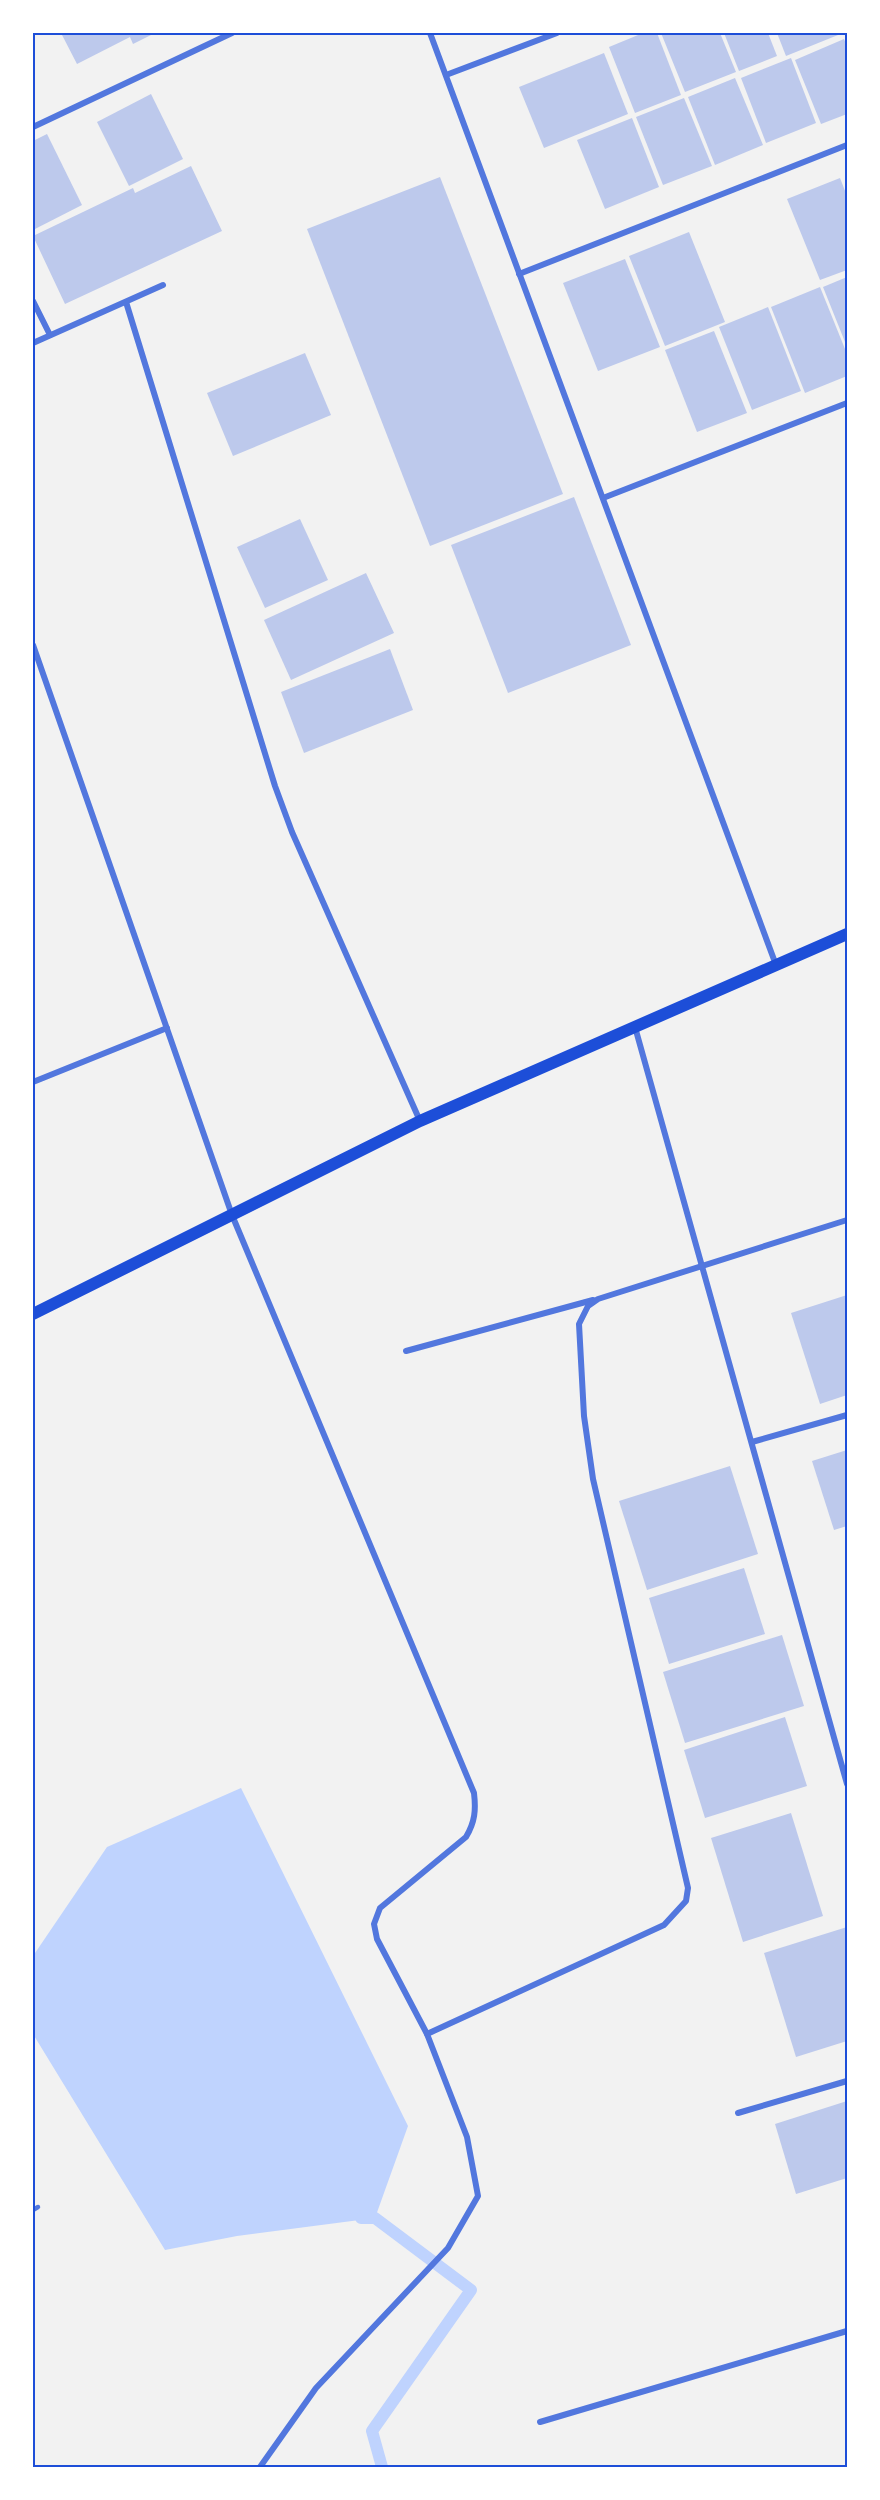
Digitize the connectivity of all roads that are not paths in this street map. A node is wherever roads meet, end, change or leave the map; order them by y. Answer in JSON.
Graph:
{"nodes":[{"id":1,"x":232,"y":33,"type":"edge"},
{"id":2,"x":430,"y":33,"type":"edge"},
{"id":3,"x":557,"y":33,"type":"edge"},
{"id":4,"x":446,"y":75,"type":"junction"},
{"id":5,"x":33,"y":127,"type":"edge"},
{"id":6,"x":847,"y":145,"type":"edge"},
{"id":7,"x":519,"y":274,"type":"junction"},
{"id":8,"x":163,"y":285,"type":"dead end"},
{"id":9,"x":33,"y":300,"type":"edge"},
{"id":10,"x":126,"y":302,"type":"junction"},
{"id":11,"x":50,"y":335,"type":"junction"},
{"id":12,"x":33,"y":343,"type":"edge"},
{"id":13,"x":847,"y":403,"type":"edge"},
{"id":14,"x":603,"y":498,"type":"junction"},
{"id":15,"x":33,"y":645,"type":"edge"},
{"id":16,"x":847,"y":934,"type":"edge"},
{"id":17,"x":776,"y":965,"type":"junction"},
{"id":18,"x":635,"y":1027,"type":"junction"},
{"id":19,"x":166,"y":1028,"type":"junction"},
{"id":20,"x":33,"y":1082,"type":"edge"},
{"id":21,"x":420,"y":1121,"type":"junction"},
{"id":22,"x":232,"y":1215,"type":"junction"},
{"id":23,"x":847,"y":1220,"type":"edge"},
{"id":24,"x":702,"y":1264,"type":"junction"},
{"id":25,"x":598,"y":1299,"type":"junction"},
{"id":26,"x":33,"y":1314,"type":"edge"},
{"id":27,"x":406,"y":1351,"type":"dead end"},
{"id":28,"x":847,"y":1415,"type":"edge"},
{"id":29,"x":752,"y":1442,"type":"junction"},
{"id":30,"x":847,"y":1784,"type":"edge"},
{"id":31,"x":428,"y":2034,"type":"junction"},
{"id":32,"x":847,"y":2081,"type":"edge"},
{"id":33,"x":738,"y":2113,"type":"dead end"},
{"id":34,"x":847,"y":2331,"type":"edge"},
{"id":35,"x":540,"y":2422,"type":"dead end"},
{"id":36,"x":260,"y":2467,"type":"edge"}],
"edges":[{"from":1,"to":5,"type":"street"},
{"from":2,"to":4,"type":"street"},
{"from":3,"to":4,"type":"street"},
{"from":4,"to":7,"type":"street"},
{"from":6,"to":7,"type":"street"},
{"from":7,"to":14,"type":"street"},
{"from":8,"to":10,"type":"street"},
{"from":9,"to":11,"type":"street"},
{"from":10,"to":11,"type":"street"},
{"from":10,"to":21,"type":"street"},
{"from":11,"to":12,"type":"street"},
{"from":13,"to":14,"type":"street"},
{"from":14,"to":17,"type":"street"},
{"from":15,"to":19,"type":"street"},
{"from":16,"to":17,"type":"main road"},
{"from":17,"to":18,"type":"main road"},
{"from":18,"to":21,"type":"main road"},
{"from":18,"to":24,"type":"street"},
{"from":19,"to":20,"type":"street"},
{"from":19,"to":22,"type":"street"},
{"from":21,"to":22,"type":"main road"},
{"from":22,"to":26,"type":"main road"},
{"from":22,"to":31,"type":"street"},
{"from":23,"to":24,"type":"street"},
{"from":24,"to":25,"type":"street"},
{"from":24,"to":29,"type":"street"},
{"from":25,"to":27,"type":"street"},
{"from":25,"to":31,"type":"street"},
{"from":28,"to":29,"type":"street"},
{"from":29,"to":30,"type":"street"},
{"from":31,"to":36,"type":"street"},
{"from":32,"to":33,"type":"street"},
{"from":34,"to":35,"type":"street"}]}
